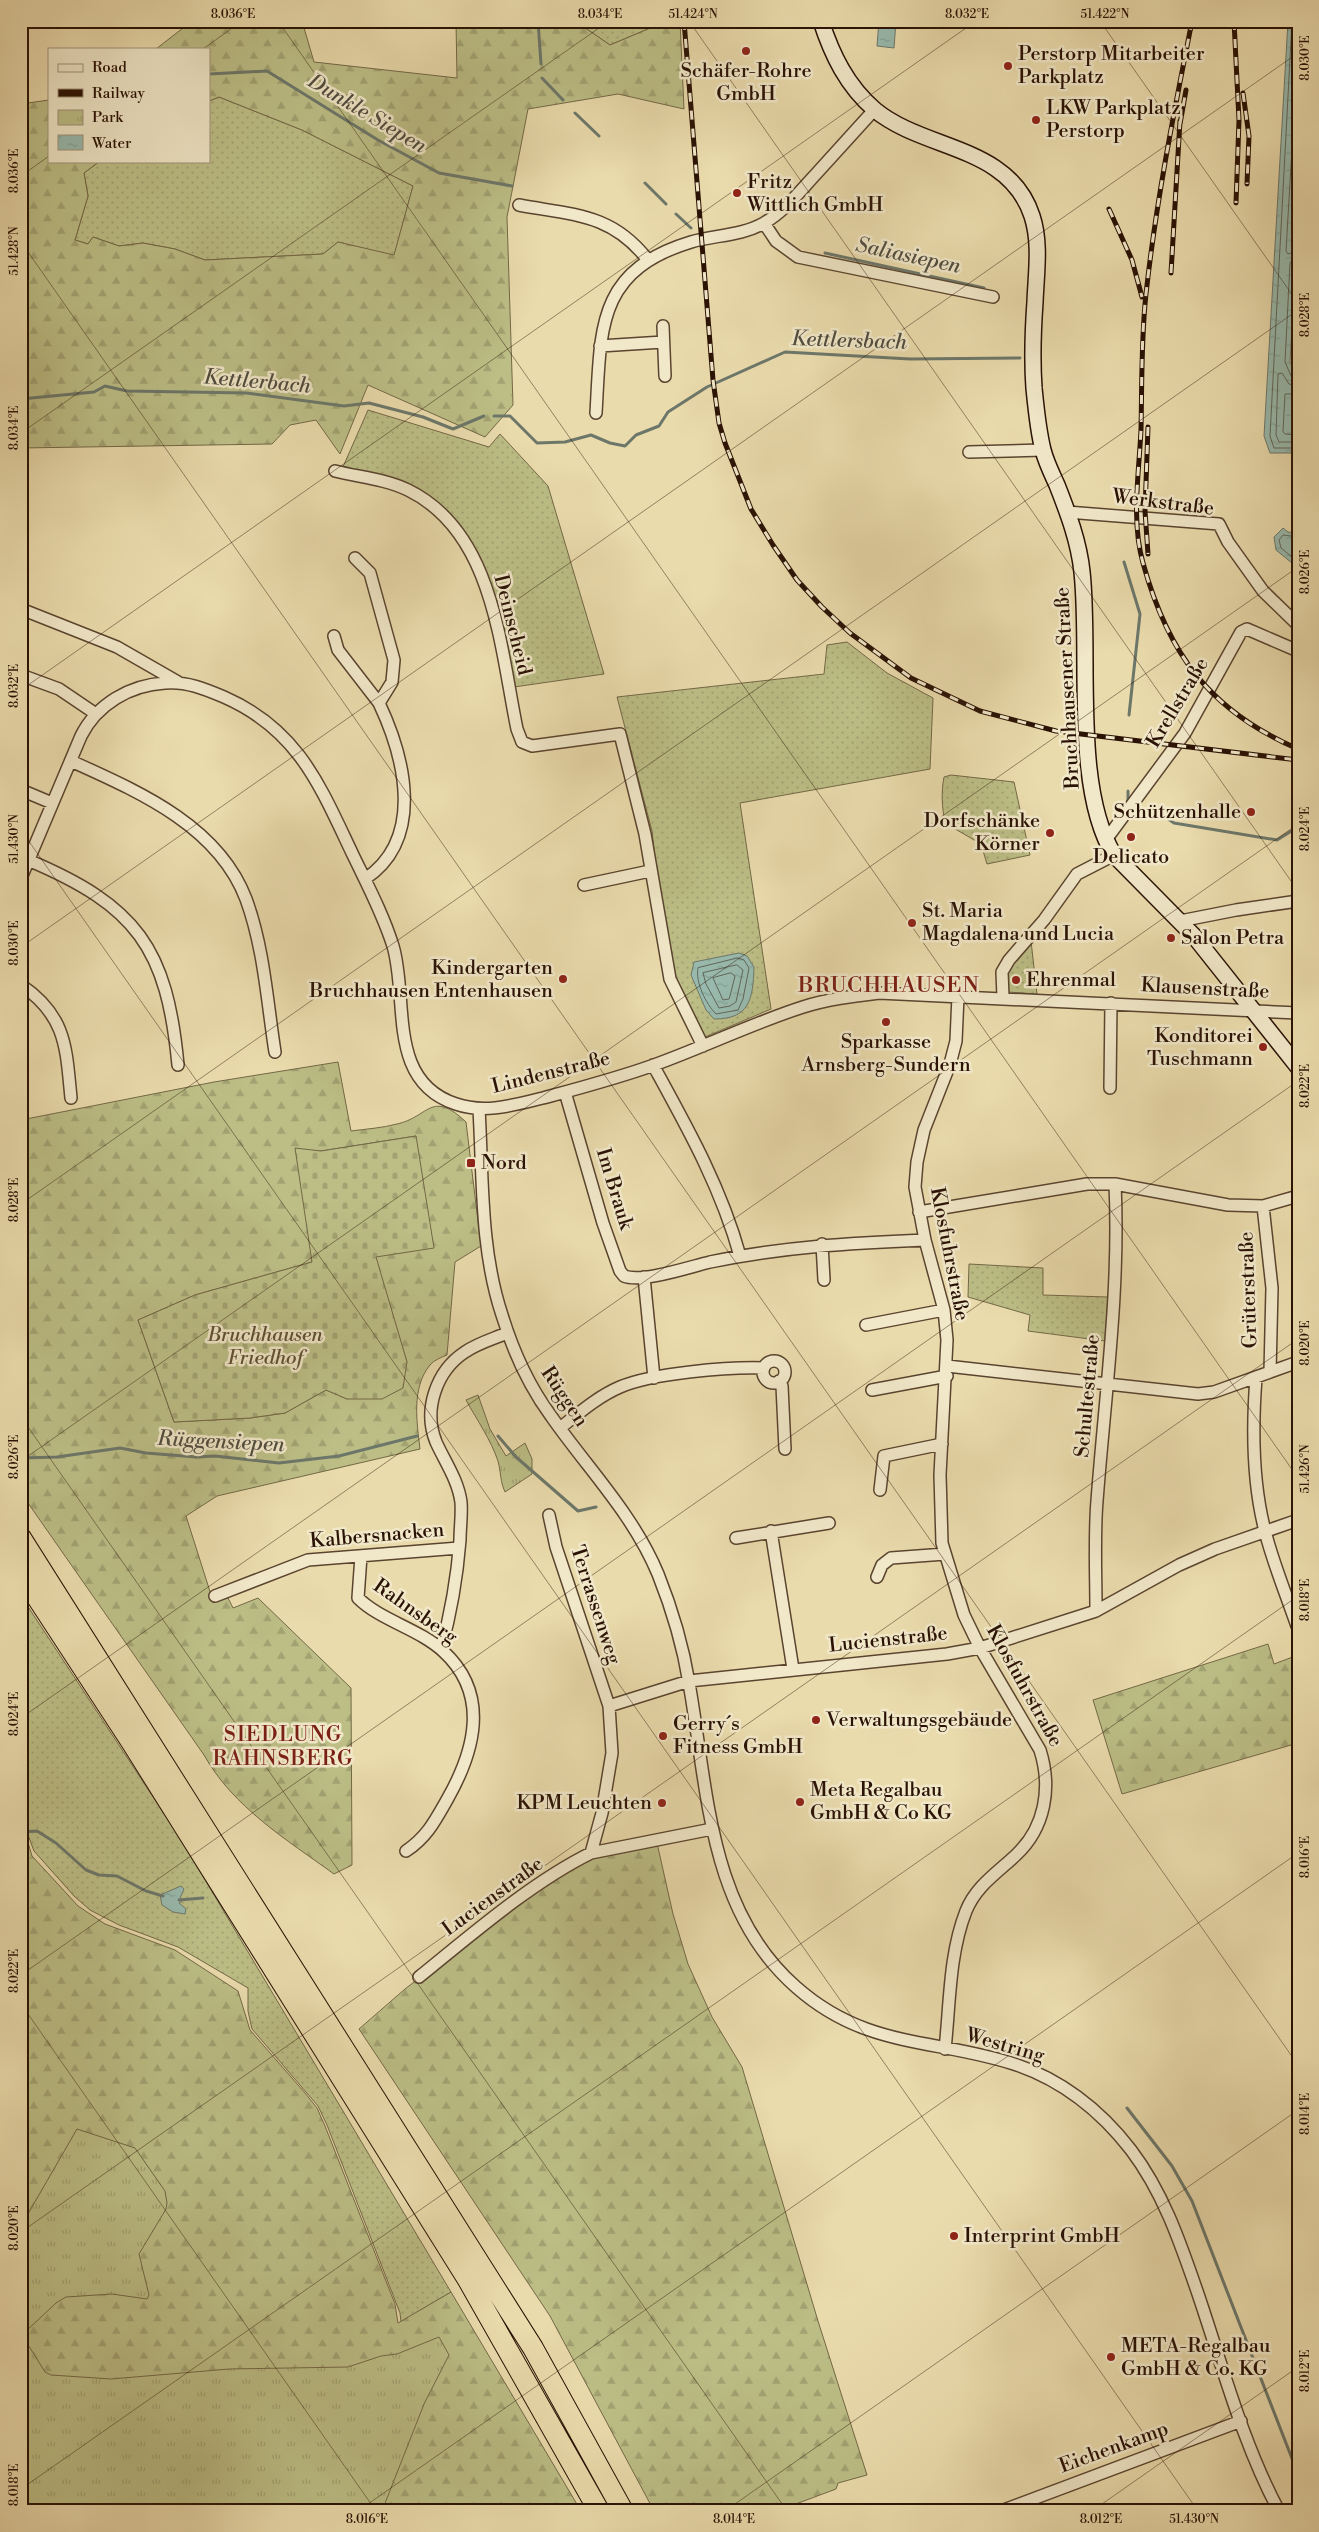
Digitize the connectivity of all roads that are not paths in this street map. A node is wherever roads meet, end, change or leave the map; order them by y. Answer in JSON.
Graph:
{"nodes":[{"id":1,"x":821,"y":21,"type":"edge"},
{"id":2,"x":875,"y":109,"type":"junction"},
{"id":3,"x":519,"y":205,"type":"dead end"},
{"id":4,"x":764,"y":223,"type":"junction"},
{"id":5,"x":648,"y":259,"type":"junction"},
{"id":6,"x":993,"y":297,"type":"dead end"},
{"id":7,"x":662,"y":326,"type":"dead end"},
{"id":8,"x":663,"y":342,"type":"junction"},
{"id":9,"x":600,"y":346,"type":"junction"},
{"id":10,"x":665,"y":376,"type":"dead end"},
{"id":11,"x":596,"y":413,"type":"dead end"},
{"id":12,"x":1043,"y":450,"type":"junction"},
{"id":13,"x":969,"y":452,"type":"dead end"},
{"id":14,"x":335,"y":471,"type":"dead end"},
{"id":15,"x":1067,"y":512,"type":"junction"},
{"id":16,"x":355,"y":558,"type":"dead end"},
{"id":17,"x":21,"y":609,"type":"edge"},
{"id":18,"x":1298,"y":625,"type":"edge"},
{"id":19,"x":334,"y":636,"type":"dead end"},
{"id":20,"x":1298,"y":651,"type":"edge"},
{"id":21,"x":21,"y":676,"type":"edge"},
{"id":22,"x":180,"y":683,"type":"junction"},
{"id":23,"x":379,"y":703,"type":"junction"},
{"id":24,"x":96,"y":714,"type":"junction"},
{"id":25,"x":70,"y":761,"type":"junction"},
{"id":26,"x":21,"y":790,"type":"edge"},
{"id":27,"x":52,"y":803,"type":"junction"},
{"id":28,"x":1106,"y":841,"type":"junction"},
{"id":29,"x":1114,"y":855,"type":"junction"},
{"id":30,"x":28,"y":860,"type":"junction"},
{"id":31,"x":650,"y":871,"type":"junction"},
{"id":32,"x":21,"y":878,"type":"edge"},
{"id":33,"x":365,"y":880,"type":"junction"},
{"id":34,"x":584,"y":885,"type":"dead end"},
{"id":35,"x":1298,"y":901,"type":"edge"},
{"id":36,"x":1180,"y":922,"type":"junction"},
{"id":37,"x":21,"y":985,"type":"edge"},
{"id":38,"x":958,"y":996,"type":"junction"},
{"id":39,"x":1003,"y":997,"type":"junction"},
{"id":40,"x":1111,"y":1003,"type":"junction"},
{"id":41,"x":1255,"y":1011,"type":"junction"},
{"id":42,"x":1298,"y":1013,"type":"edge"},
{"id":43,"x":703,"y":1046,"type":"junction"},
{"id":44,"x":275,"y":1052,"type":"dead end"},
{"id":45,"x":178,"y":1065,"type":"dead end"},
{"id":46,"x":653,"y":1065,"type":"junction"},
{"id":47,"x":1298,"y":1067,"type":"edge"},
{"id":48,"x":1110,"y":1088,"type":"dead end"},
{"id":49,"x":565,"y":1092,"type":"junction"},
{"id":50,"x":71,"y":1098,"type":"dead end"},
{"id":51,"x":479,"y":1109,"type":"junction"},
{"id":52,"x":1115,"y":1184,"type":"junction"},
{"id":53,"x":1298,"y":1196,"type":"edge"},
{"id":54,"x":1263,"y":1206,"type":"junction"},
{"id":55,"x":919,"y":1212,"type":"junction"},
{"id":56,"x":925,"y":1240,"type":"junction"},
{"id":57,"x":822,"y":1244,"type":"junction"},
{"id":58,"x":740,"y":1256,"type":"junction"},
{"id":59,"x":644,"y":1277,"type":"junction"},
{"id":60,"x":824,"y":1280,"type":"dead end"},
{"id":61,"x":944,"y":1310,"type":"junction"},
{"id":62,"x":866,"y":1325,"type":"dead end"},
{"id":63,"x":508,"y":1333,"type":"junction"},
{"id":64,"x":1298,"y":1362,"type":"edge"},
{"id":65,"x":764,"y":1368,"type":"junction"},
{"id":66,"x":947,"y":1371,"type":"junction"},
{"id":67,"x":1270,"y":1372,"type":"junction"},
{"id":68,"x":654,"y":1378,"type":"junction"},
{"id":69,"x":1256,"y":1378,"type":"junction"},
{"id":70,"x":779,"y":1381,"type":"junction"},
{"id":71,"x":1109,"y":1383,"type":"junction"},
{"id":72,"x":872,"y":1390,"type":"dead end"},
{"id":73,"x":560,"y":1428,"type":"junction"},
{"id":74,"x":942,"y":1444,"type":"junction"},
{"id":75,"x":785,"y":1449,"type":"dead end"},
{"id":76,"x":880,"y":1490,"type":"dead end"},
{"id":77,"x":549,"y":1515,"type":"dead end"},
{"id":78,"x":1298,"y":1520,"type":"edge"},
{"id":79,"x":829,"y":1523,"type":"dead end"},
{"id":80,"x":771,"y":1531,"type":"junction"},
{"id":81,"x":1265,"y":1531,"type":"junction"},
{"id":82,"x":21,"y":1538,"type":"edge"},
{"id":83,"x":736,"y":1538,"type":"dead end"},
{"id":84,"x":459,"y":1548,"type":"junction"},
{"id":85,"x":945,"y":1554,"type":"junction"},
{"id":86,"x":361,"y":1556,"type":"junction"},
{"id":87,"x":21,"y":1574,"type":"edge"},
{"id":88,"x":878,"y":1577,"type":"dead end"},
{"id":89,"x":215,"y":1596,"type":"dead end"},
{"id":90,"x":1096,"y":1611,"type":"junction"},
{"id":91,"x":1297,"y":1626,"type":"edge"},
{"id":92,"x":980,"y":1648,"type":"junction"},
{"id":93,"x":441,"y":1649,"type":"junction"},
{"id":94,"x":793,"y":1669,"type":"junction"},
{"id":95,"x":689,"y":1681,"type":"junction"},
{"id":96,"x":609,"y":1706,"type":"junction"},
{"id":97,"x":712,"y":1829,"type":"junction"},
{"id":98,"x":406,"y":1851,"type":"dead end"},
{"id":99,"x":591,"y":1853,"type":"junction"},
{"id":100,"x":420,"y":1977,"type":"dead end"},
{"id":101,"x":945,"y":2050,"type":"junction"},
{"id":102,"x":1241,"y":2421,"type":"junction"},
{"id":103,"x":599,"y":2511,"type":"edge"},
{"id":104,"x":623,"y":2511,"type":"edge"},
{"id":105,"x":1001,"y":2511,"type":"edge"},
{"id":106,"x":1279,"y":2511,"type":"edge"}],
"edges":[{"from":1,"to":2,"type":"street"},
{"from":2,"to":4,"type":"street"},
{"from":2,"to":12,"type":"street","name":"Bruchhausener Straße"},
{"from":3,"to":5,"type":"street"},
{"from":4,"to":5,"type":"street"},
{"from":4,"to":6,"type":"street"},
{"from":5,"to":9,"type":"street"},
{"from":7,"to":8,"type":"street"},
{"from":8,"to":9,"type":"street"},
{"from":8,"to":10,"type":"street"},
{"from":9,"to":11,"type":"street"},
{"from":12,"to":13,"type":"street"},
{"from":12,"to":15,"type":"street","name":"Bruchhausener Straße"},
{"from":14,"to":31,"type":"street","name":"Deinscheid"},
{"from":15,"to":18,"type":"street","name":"Werkstraße"},
{"from":15,"to":28,"type":"street","name":"Bruchhausener Straße"},
{"from":16,"to":23,"type":"street"},
{"from":17,"to":22,"type":"street"},
{"from":19,"to":23,"type":"street"},
{"from":20,"to":28,"type":"street","name":"Krellstraße"},
{"from":21,"to":24,"type":"street"},
{"from":22,"to":24,"type":"street"},
{"from":22,"to":33,"type":"street","name":"Lindenstraße"},
{"from":23,"to":33,"type":"street"},
{"from":24,"to":25,"type":"street"},
{"from":25,"to":27,"type":"street"},
{"from":25,"to":44,"type":"street"},
{"from":26,"to":27,"type":"street"},
{"from":27,"to":30,"type":"street"},
{"from":28,"to":29,"type":"street","name":"Bruchhausener Straße"},
{"from":29,"to":36,"type":"street","name":"Bruchhausener Straße"},
{"from":29,"to":39,"type":"street"},
{"from":30,"to":32,"type":"street"},
{"from":30,"to":45,"type":"street"},
{"from":31,"to":34,"type":"street"},
{"from":31,"to":43,"type":"street"},
{"from":33,"to":51,"type":"street","name":"Lindenstraße"},
{"from":35,"to":36,"type":"street"},
{"from":36,"to":41,"type":"street","name":"Bruchhausener Straße"},
{"from":37,"to":50,"type":"street"},
{"from":38,"to":39,"type":"street","name":"Klausenstraße"},
{"from":38,"to":43,"type":"street","name":"Lindenstraße"},
{"from":38,"to":55,"type":"street","name":"Klosfuhrstraße"},
{"from":39,"to":40,"type":"street","name":"Klausenstraße"},
{"from":40,"to":41,"type":"street","name":"Klausenstraße"},
{"from":40,"to":48,"type":"street","name":"Klausenstraße"},
{"from":41,"to":42,"type":"street","name":"Klausenstraße"},
{"from":41,"to":47,"type":"street","name":"Bruchhausener Straße"},
{"from":43,"to":46,"type":"street","name":"Lindenstraße"},
{"from":46,"to":49,"type":"street","name":"Lindenstraße"},
{"from":46,"to":58,"type":"street"},
{"from":49,"to":51,"type":"street","name":"Lindenstraße"},
{"from":49,"to":59,"type":"street","name":"Im Brauk"},
{"from":51,"to":63,"type":"street","name":"Rüggen"},
{"from":52,"to":54,"type":"street"},
{"from":52,"to":55,"type":"street"},
{"from":52,"to":71,"type":"street","name":"Schultestraße"},
{"from":53,"to":54,"type":"street"},
{"from":54,"to":67,"type":"street","name":"Grüterstraße"},
{"from":55,"to":56,"type":"street","name":"Klosfuhrstraße"},
{"from":56,"to":57,"type":"street","name":"Im Brauk"},
{"from":56,"to":61,"type":"street","name":"Klosfuhrstraße"},
{"from":57,"to":58,"type":"street","name":"Im Brauk"},
{"from":57,"to":60,"type":"street"},
{"from":58,"to":59,"type":"street","name":"Im Brauk"},
{"from":59,"to":68,"type":"street"},
{"from":61,"to":62,"type":"street"},
{"from":61,"to":66,"type":"street","name":"Klosfuhrstraße"},
{"from":63,"to":73,"type":"street","name":"Rüggen"},
{"from":63,"to":84,"type":"street","name":"Kalbersnacken"},
{"from":64,"to":67,"type":"street"},
{"from":65,"to":68,"type":"street"},
{"from":65,"to":70,"type":"street"},
{"from":65,"to":70,"type":"street"},
{"from":66,"to":71,"type":"street"},
{"from":66,"to":72,"type":"street"},
{"from":66,"to":74,"type":"street","name":"Klosfuhrstraße"},
{"from":67,"to":69,"type":"street"},
{"from":68,"to":73,"type":"street"},
{"from":69,"to":71,"type":"street"},
{"from":69,"to":81,"type":"street","name":"Grüterstraße"},
{"from":70,"to":75,"type":"street"},
{"from":71,"to":90,"type":"street","name":"Schultestraße"},
{"from":73,"to":95,"type":"street","name":"Rüggen"},
{"from":74,"to":76,"type":"street"},
{"from":74,"to":85,"type":"street","name":"Klosfuhrstraße"},
{"from":77,"to":96,"type":"street","name":"Terrassenweg"},
{"from":78,"to":81,"type":"street","name":"Lucienstraße"},
{"from":79,"to":80,"type":"street"},
{"from":80,"to":83,"type":"street"},
{"from":80,"to":94,"type":"street"},
{"from":81,"to":90,"type":"street","name":"Lucienstraße"},
{"from":81,"to":91,"type":"street","name":"Grüterstraße"},
{"from":82,"to":104,"type":"highway"},
{"from":84,"to":86,"type":"street","name":"Kalbersnacken"},
{"from":84,"to":93,"type":"street","name":"Kalbersnacken"},
{"from":85,"to":88,"type":"street"},
{"from":85,"to":92,"type":"street","name":"Klosfuhrstraße"},
{"from":86,"to":89,"type":"street","name":"Kalbersnacken"},
{"from":86,"to":93,"type":"street","name":"Rahnsberg"},
{"from":87,"to":103,"type":"highway"},
{"from":90,"to":92,"type":"street","name":"Lucienstraße"},
{"from":92,"to":94,"type":"street","name":"Lucienstraße"},
{"from":92,"to":101,"type":"street","name":"Klosfuhrstraße"},
{"from":93,"to":98,"type":"street","name":"Rahnsberg"},
{"from":94,"to":95,"type":"street","name":"Lucienstraße"},
{"from":95,"to":96,"type":"street","name":"Lucienstraße"},
{"from":95,"to":97,"type":"street","name":"Westring"},
{"from":96,"to":99,"type":"street"},
{"from":97,"to":99,"type":"street","name":"Lucienstraße"},
{"from":97,"to":101,"type":"street","name":"Westring"},
{"from":99,"to":100,"type":"street","name":"Lucienstraße"},
{"from":101,"to":102,"type":"street","name":"Westring"},
{"from":102,"to":105,"type":"street","name":"Eichenkamp"},
{"from":102,"to":106,"type":"street","name":"Westring"}]}
